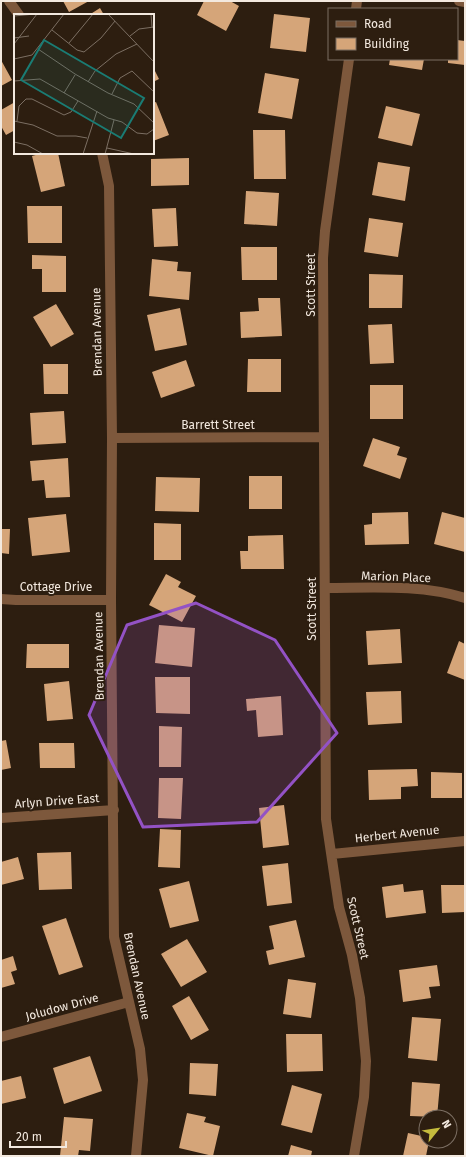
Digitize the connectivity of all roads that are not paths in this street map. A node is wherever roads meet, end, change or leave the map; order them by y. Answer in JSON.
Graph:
{"nodes":[{"id":1,"x":9,"y":1,"type":"edge"},
{"id":2,"x":459,"y":1,"type":"edge"},
{"id":3,"x":465,"y":2,"type":"edge"},
{"id":4,"x":18,"y":14,"type":"edge"},
{"id":5,"x":349,"y":60,"type":"edge"},
{"id":6,"x":102,"y":154,"type":"edge"},
{"id":7,"x":324,"y":437,"type":"junction"},
{"id":8,"x":112,"y":438,"type":"junction"},
{"id":9,"x":325,"y":588,"type":"junction"},
{"id":10,"x":465,"y":598,"type":"edge"},
{"id":11,"x":1,"y":599,"type":"edge"},
{"id":12,"x":111,"y":600,"type":"junction"},
{"id":13,"x":114,"y":810,"type":"junction"},
{"id":14,"x":1,"y":818,"type":"edge"},
{"id":15,"x":465,"y":841,"type":"edge"},
{"id":16,"x":332,"y":854,"type":"junction"},
{"id":17,"x":129,"y":1002,"type":"junction"},
{"id":18,"x":1,"y":1037,"type":"edge"},
{"id":19,"x":136,"y":1156,"type":"edge"},
{"id":20,"x":354,"y":1156,"type":"edge"}],
"edges":[{"from":1,"to":4,"type":"street"},
{"from":2,"to":3,"type":"street"},
{"from":5,"to":7,"type":"street","name":"Scott Street"},
{"from":6,"to":8,"type":"street","name":"Brendan Avenue"},
{"from":7,"to":8,"type":"street","name":"Barrett Street"},
{"from":7,"to":9,"type":"street","name":"Scott Street"},
{"from":8,"to":12,"type":"street","name":"Brendan Avenue"},
{"from":9,"to":10,"type":"street","name":"Marion Place"},
{"from":9,"to":16,"type":"street","name":"Scott Street"},
{"from":11,"to":12,"type":"street","name":"Cottage Drive"},
{"from":12,"to":13,"type":"street","name":"Brendan Avenue"},
{"from":13,"to":14,"type":"street","name":"Arlyn Drive East"},
{"from":13,"to":17,"type":"street","name":"Brendan Avenue"},
{"from":15,"to":16,"type":"street","name":"Herbert Avenue"},
{"from":16,"to":20,"type":"street","name":"Scott Street"},
{"from":17,"to":18,"type":"street","name":"Joludow Drive"},
{"from":17,"to":19,"type":"street","name":"Brendan Avenue"}]}
